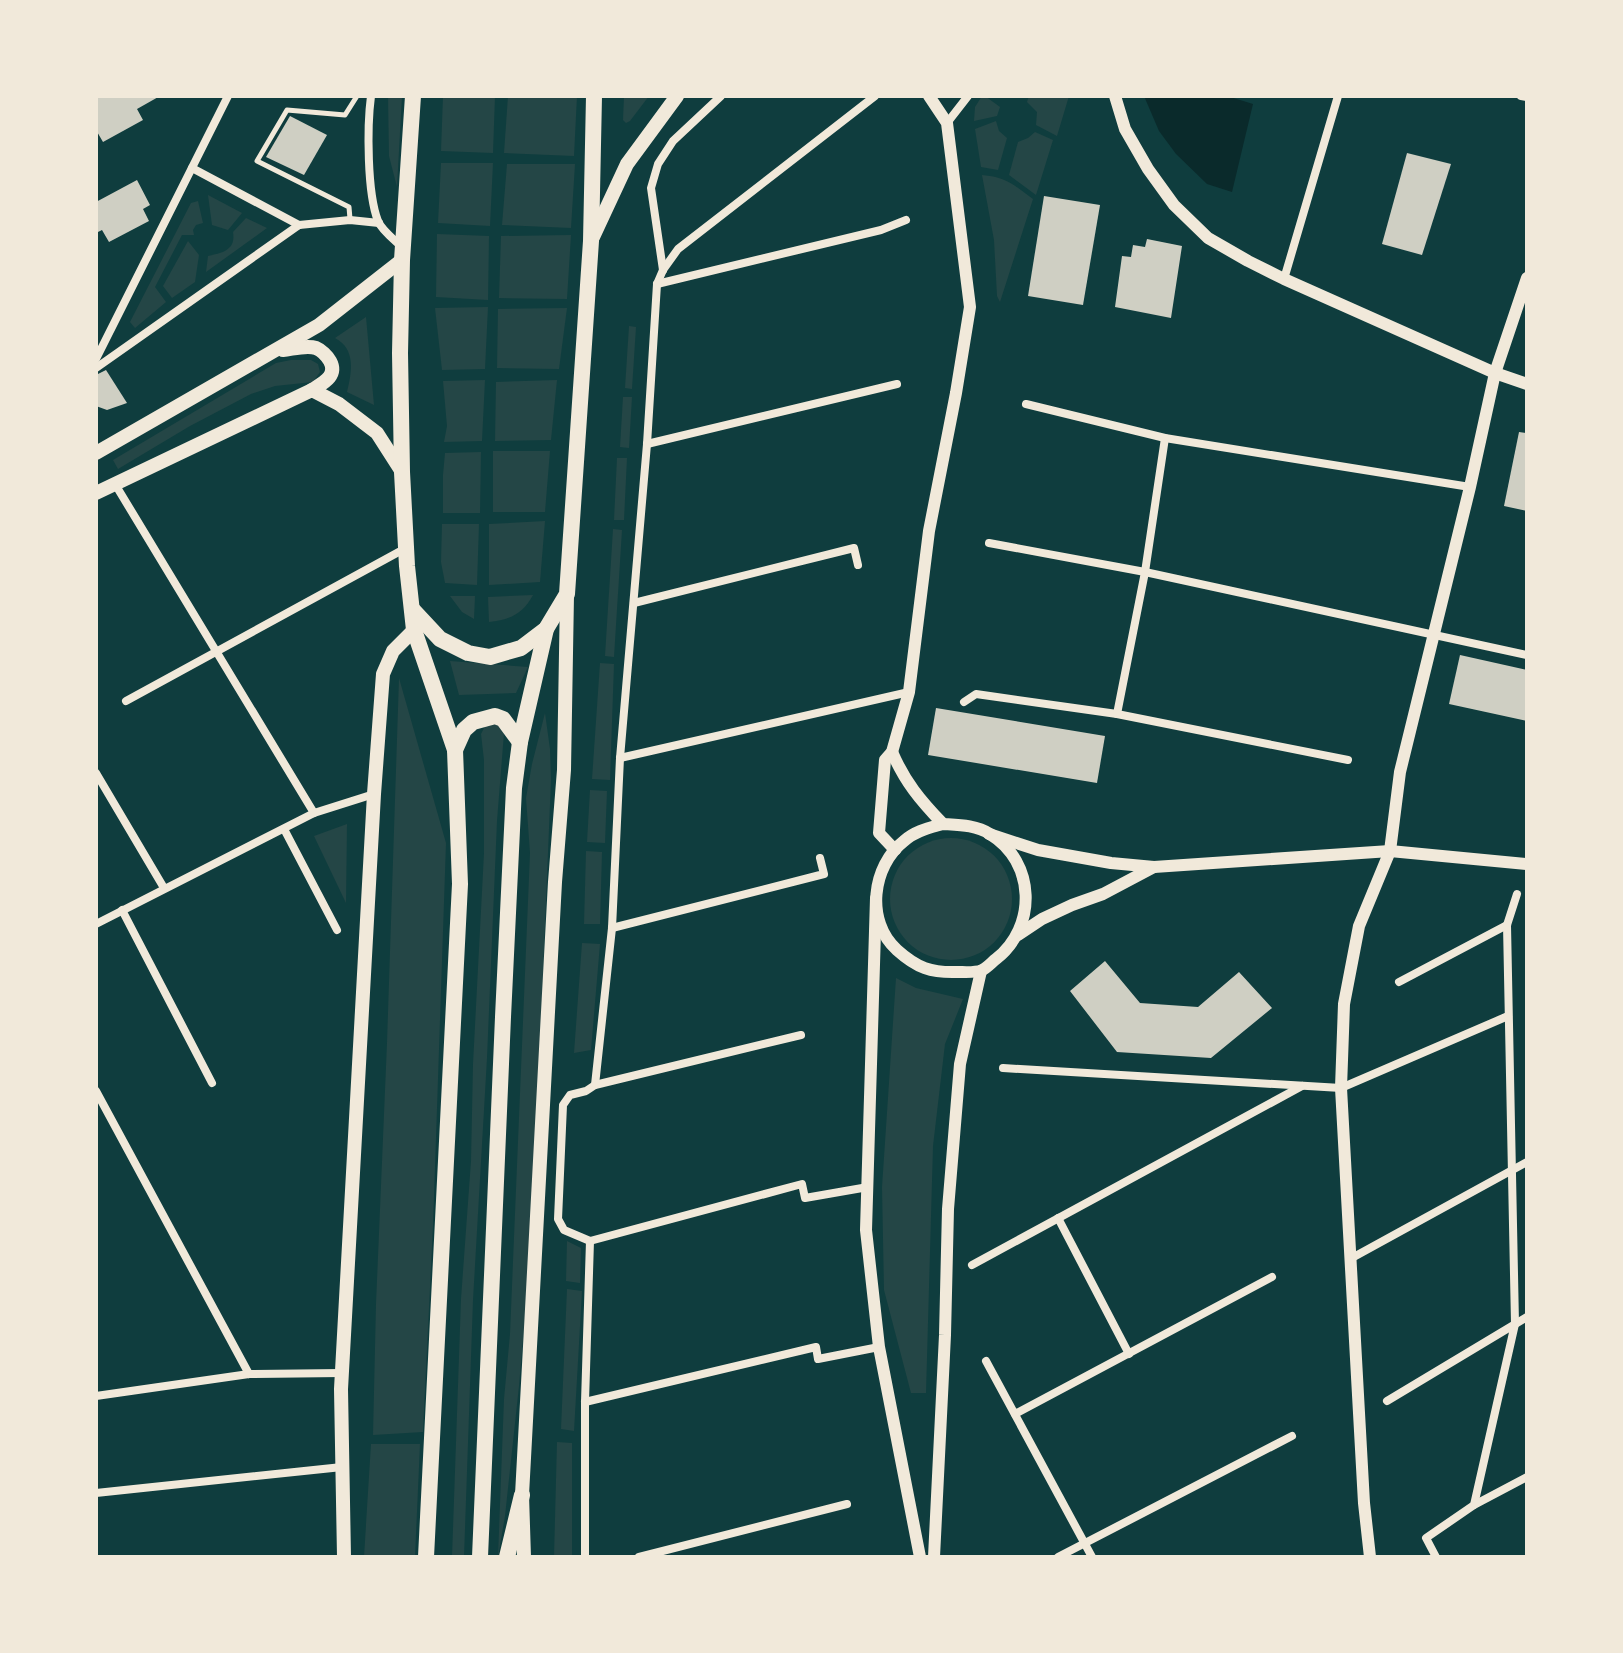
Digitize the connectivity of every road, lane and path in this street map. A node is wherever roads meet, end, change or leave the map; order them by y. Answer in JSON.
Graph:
{"nodes":[{"id":1,"x":228,"y":96,"type":"edge"},
{"id":2,"x":357,"y":96,"type":"edge"},
{"id":3,"x":371,"y":96,"type":"edge"},
{"id":4,"x":413,"y":96,"type":"edge"},
{"id":5,"x":594,"y":96,"type":"edge"},
{"id":6,"x":677,"y":96,"type":"edge"},
{"id":7,"x":721,"y":96,"type":"edge"},
{"id":8,"x":875,"y":96,"type":"edge"},
{"id":9,"x":929,"y":96,"type":"edge"},
{"id":10,"x":968,"y":96,"type":"edge"},
{"id":11,"x":1115,"y":96,"type":"edge"},
{"id":12,"x":1338,"y":96,"type":"edge"},
{"id":13,"x":1521,"y":96,"type":"edge"},
{"id":14,"x":1527,"y":97,"type":"edge"},
{"id":15,"x":947,"y":123,"type":"junction"},
{"id":16,"x":192,"y":168,"type":"junction"},
{"id":17,"x":350,"y":220,"type":"junction"},
{"id":18,"x":906,"y":220,"type":"dead end"},
{"id":19,"x":379,"y":223,"type":"junction"},
{"id":20,"x":299,"y":225,"type":"junction"},
{"id":21,"x":591,"y":241,"type":"junction"},
{"id":22,"x":403,"y":254,"type":"junction"},
{"id":23,"x":663,"y":270,"type":"junction"},
{"id":24,"x":1527,"y":278,"type":"edge"},
{"id":25,"x":1284,"y":279,"type":"junction"},
{"id":26,"x":657,"y":284,"type":"junction"},
{"id":27,"x":273,"y":352,"type":"junction"},
{"id":28,"x":96,"y":359,"type":"edge"},
{"id":29,"x":96,"y":368,"type":"edge"},
{"id":30,"x":1495,"y":373,"type":"junction"},
{"id":31,"x":897,"y":384,"type":"dead end"},
{"id":32,"x":1527,"y":384,"type":"edge"},
{"id":33,"x":312,"y":390,"type":"junction"},
{"id":34,"x":1026,"y":404,"type":"dead end"},
{"id":35,"x":1165,"y":438,"type":"junction"},
{"id":36,"x":647,"y":444,"type":"junction"},
{"id":37,"x":96,"y":453,"type":"edge"},
{"id":38,"x":402,"y":472,"type":"junction"},
{"id":39,"x":96,"y":476,"type":"edge"},
{"id":40,"x":115,"y":483,"type":"junction"},
{"id":41,"x":1470,"y":487,"type":"junction"},
{"id":42,"x":96,"y":493,"type":"edge"},
{"id":43,"x":989,"y":543,"type":"dead end"},
{"id":44,"x":406,"y":548,"type":"junction"},
{"id":45,"x":858,"y":565,"type":"dead end"},
{"id":46,"x":1145,"y":572,"type":"junction"},
{"id":47,"x":567,"y":594,"type":"junction"},
{"id":48,"x":634,"y":603,"type":"junction"},
{"id":49,"x":411,"y":608,"type":"junction"},
{"id":50,"x":546,"y":629,"type":"junction"},
{"id":51,"x":414,"y":630,"type":"junction"},
{"id":52,"x":1433,"y":634,"type":"junction"},
{"id":53,"x":216,"y":651,"type":"junction"},
{"id":54,"x":1527,"y":655,"type":"edge"},
{"id":55,"x":909,"y":692,"type":"junction"},
{"id":56,"x":126,"y":701,"type":"dead end"},
{"id":57,"x":964,"y":702,"type":"dead end"},
{"id":58,"x":1117,"y":714,"type":"junction"},
{"id":59,"x":520,"y":742,"type":"junction"},
{"id":60,"x":455,"y":750,"type":"junction"},
{"id":61,"x":892,"y":752,"type":"junction"},
{"id":62,"x":620,"y":758,"type":"junction"},
{"id":63,"x":1348,"y":760,"type":"dead end"},
{"id":64,"x":96,"y":773,"type":"edge"},
{"id":65,"x":374,"y":794,"type":"junction"},
{"id":66,"x":314,"y":813,"type":"junction"},
{"id":67,"x":943,"y":824,"type":"junction"},
{"id":68,"x":284,"y":829,"type":"junction"},
{"id":69,"x":989,"y":834,"type":"junction"},
{"id":70,"x":895,"y":850,"type":"junction"},
{"id":71,"x":1390,"y":851,"type":"junction"},
{"id":72,"x":820,"y":858,"type":"dead end"},
{"id":73,"x":1527,"y":864,"type":"edge"},
{"id":74,"x":1154,"y":867,"type":"junction"},
{"id":75,"x":164,"y":888,"type":"junction"},
{"id":76,"x":1517,"y":894,"type":"dead end"},
{"id":77,"x":876,"y":898,"type":"junction"},
{"id":78,"x":122,"y":910,"type":"junction"},
{"id":79,"x":96,"y":924,"type":"edge"},
{"id":80,"x":1507,"y":925,"type":"junction"},
{"id":81,"x":612,"y":928,"type":"junction"},
{"id":82,"x":337,"y":930,"type":"dead end"},
{"id":83,"x":1018,"y":936,"type":"junction"},
{"id":84,"x":981,"y":971,"type":"junction"},
{"id":85,"x":1399,"y":982,"type":"dead end"},
{"id":86,"x":1508,"y":1016,"type":"junction"},
{"id":87,"x":801,"y":1035,"type":"dead end"},
{"id":88,"x":1003,"y":1068,"type":"dead end"},
{"id":89,"x":212,"y":1083,"type":"dead end"},
{"id":90,"x":595,"y":1085,"type":"junction"},
{"id":91,"x":1303,"y":1086,"type":"junction"},
{"id":92,"x":1341,"y":1088,"type":"junction"},
{"id":93,"x":96,"y":1091,"type":"edge"},
{"id":94,"x":1527,"y":1162,"type":"edge"},
{"id":95,"x":1511,"y":1170,"type":"junction"},
{"id":96,"x":868,"y":1187,"type":"junction"},
{"id":97,"x":1058,"y":1218,"type":"junction"},
{"id":98,"x":590,"y":1241,"type":"junction"},
{"id":99,"x":1350,"y":1259,"type":"junction"},
{"id":100,"x":972,"y":1265,"type":"dead end"},
{"id":101,"x":1272,"y":1277,"type":"dead end"},
{"id":102,"x":1527,"y":1317,"type":"edge"},
{"id":103,"x":1515,"y":1324,"type":"junction"},
{"id":104,"x":879,"y":1347,"type":"junction"},
{"id":105,"x":1129,"y":1354,"type":"junction"},
{"id":106,"x":986,"y":1361,"type":"dead end"},
{"id":107,"x":342,"y":1373,"type":"junction"},
{"id":108,"x":249,"y":1374,"type":"junction"},
{"id":109,"x":97,"y":1393,"type":"edge"},
{"id":110,"x":1387,"y":1401,"type":"dead end"},
{"id":111,"x":585,"y":1402,"type":"junction"},
{"id":112,"x":1015,"y":1414,"type":"junction"},
{"id":113,"x":1292,"y":1436,"type":"dead end"},
{"id":114,"x":342,"y":1467,"type":"junction"},
{"id":115,"x":1527,"y":1477,"type":"edge"},
{"id":116,"x":96,"y":1493,"type":"edge"},
{"id":117,"x":522,"y":1495,"type":"junction"},
{"id":118,"x":847,"y":1504,"type":"dead end"},
{"id":119,"x":1474,"y":1505,"type":"junction"},
{"id":120,"x":1085,"y":1543,"type":"junction"},
{"id":121,"x":344,"y":1557,"type":"edge"},
{"id":122,"x":426,"y":1557,"type":"edge"},
{"id":123,"x":480,"y":1557,"type":"edge"},
{"id":124,"x":507,"y":1557,"type":"edge"},
{"id":125,"x":524,"y":1557,"type":"edge"},
{"id":126,"x":585,"y":1557,"type":"edge"},
{"id":127,"x":639,"y":1557,"type":"edge"},
{"id":128,"x":920,"y":1557,"type":"edge"},
{"id":129,"x":934,"y":1557,"type":"edge"},
{"id":130,"x":1058,"y":1557,"type":"edge"},
{"id":131,"x":1092,"y":1557,"type":"edge"},
{"id":132,"x":1370,"y":1557,"type":"edge"},
{"id":133,"x":1436,"y":1557,"type":"edge"}],
"edges":[{"from":1,"to":16,"type":"street"},
{"from":2,"to":17,"type":"lane"},
{"from":3,"to":19,"type":"street"},
{"from":4,"to":22,"type":"highway"},
{"from":5,"to":21,"type":"highway"},
{"from":6,"to":21,"type":"main road"},
{"from":7,"to":23,"type":"street"},
{"from":8,"to":23,"type":"street"},
{"from":9,"to":15,"type":"street"},
{"from":10,"to":15,"type":"street"},
{"from":11,"to":25,"type":"street"},
{"from":12,"to":25,"type":"street"},
{"from":13,"to":14,"type":"street"},
{"from":15,"to":55,"type":"street"},
{"from":16,"to":20,"type":"street"},
{"from":16,"to":28,"type":"street"},
{"from":17,"to":19,"type":"street"},
{"from":17,"to":20,"type":"street"},
{"from":18,"to":26,"type":"street"},
{"from":19,"to":22,"type":"street"},
{"from":20,"to":29,"type":"street"},
{"from":21,"to":47,"type":"highway"},
{"from":22,"to":27,"type":"main road"},
{"from":22,"to":38,"type":"highway"},
{"from":23,"to":26,"type":"street"},
{"from":24,"to":30,"type":"street"},
{"from":25,"to":30,"type":"street"},
{"from":26,"to":36,"type":"street"},
{"from":27,"to":33,"type":"main road"},
{"from":27,"to":37,"type":"main road"},
{"from":30,"to":32,"type":"street"},
{"from":30,"to":41,"type":"street"},
{"from":31,"to":36,"type":"street"},
{"from":33,"to":38,"type":"main road"},
{"from":33,"to":40,"type":"main road"},
{"from":34,"to":35,"type":"street"},
{"from":35,"to":41,"type":"street"},
{"from":35,"to":46,"type":"street"},
{"from":36,"to":48,"type":"street"},
{"from":38,"to":44,"type":"highway"},
{"from":39,"to":40,"type":"main road"},
{"from":40,"to":42,"type":"main road"},
{"from":40,"to":53,"type":"street"},
{"from":41,"to":52,"type":"street"},
{"from":43,"to":46,"type":"street"},
{"from":44,"to":49,"type":"highway"},
{"from":44,"to":53,"type":"street"},
{"from":45,"to":48,"type":"street"},
{"from":46,"to":52,"type":"street"},
{"from":46,"to":58,"type":"street"},
{"from":47,"to":50,"type":"highway"},
{"from":47,"to":117,"type":"main road"},
{"from":48,"to":62,"type":"street"},
{"from":49,"to":50,"type":"highway"},
{"from":49,"to":51,"type":"highway"},
{"from":50,"to":59,"type":"highway"},
{"from":51,"to":60,"type":"highway"},
{"from":51,"to":65,"type":"main road"},
{"from":52,"to":54,"type":"street"},
{"from":52,"to":71,"type":"street"},
{"from":53,"to":56,"type":"street"},
{"from":53,"to":66,"type":"street"},
{"from":55,"to":61,"type":"street"},
{"from":55,"to":62,"type":"street"},
{"from":57,"to":58,"type":"street"},
{"from":58,"to":63,"type":"street"},
{"from":59,"to":60,"type":"highway"},
{"from":59,"to":123,"type":"highway"},
{"from":60,"to":122,"type":"highway"},
{"from":61,"to":67,"type":"street"},
{"from":61,"to":70,"type":"street"},
{"from":62,"to":81,"type":"street"},
{"from":64,"to":75,"type":"street"},
{"from":65,"to":66,"type":"street"},
{"from":65,"to":107,"type":"main road"},
{"from":66,"to":68,"type":"street"},
{"from":67,"to":69,"type":"street"},
{"from":67,"to":70,"type":"street"},
{"from":68,"to":75,"type":"street"},
{"from":68,"to":82,"type":"street"},
{"from":69,"to":74,"type":"street"},
{"from":69,"to":83,"type":"street"},
{"from":70,"to":77,"type":"street"},
{"from":71,"to":73,"type":"street"},
{"from":71,"to":74,"type":"street"},
{"from":71,"to":92,"type":"street"},
{"from":72,"to":81,"type":"street"},
{"from":74,"to":83,"type":"street"},
{"from":75,"to":78,"type":"street"},
{"from":76,"to":80,"type":"street"},
{"from":77,"to":84,"type":"street"},
{"from":77,"to":96,"type":"street"},
{"from":78,"to":79,"type":"street"},
{"from":78,"to":89,"type":"street"},
{"from":80,"to":85,"type":"street"},
{"from":80,"to":86,"type":"street"},
{"from":81,"to":90,"type":"street"},
{"from":83,"to":84,"type":"street"},
{"from":84,"to":129,"type":"street"},
{"from":86,"to":92,"type":"street"},
{"from":86,"to":95,"type":"street"},
{"from":87,"to":90,"type":"street"},
{"from":88,"to":91,"type":"street"},
{"from":90,"to":98,"type":"street"},
{"from":91,"to":92,"type":"street"},
{"from":91,"to":97,"type":"street"},
{"from":92,"to":99,"type":"street"},
{"from":93,"to":108,"type":"street"},
{"from":94,"to":95,"type":"street"},
{"from":95,"to":99,"type":"street"},
{"from":95,"to":103,"type":"street"},
{"from":96,"to":98,"type":"street"},
{"from":96,"to":104,"type":"street"},
{"from":97,"to":100,"type":"street"},
{"from":97,"to":105,"type":"street"},
{"from":98,"to":111,"type":"street"},
{"from":99,"to":132,"type":"street"},
{"from":101,"to":105,"type":"street"},
{"from":102,"to":103,"type":"street"},
{"from":103,"to":110,"type":"street"},
{"from":103,"to":119,"type":"street"},
{"from":104,"to":111,"type":"street"},
{"from":104,"to":128,"type":"street"},
{"from":105,"to":112,"type":"street"},
{"from":106,"to":112,"type":"street"},
{"from":107,"to":108,"type":"street"},
{"from":107,"to":114,"type":"main road"},
{"from":108,"to":109,"type":"street"},
{"from":111,"to":126,"type":"street"},
{"from":112,"to":120,"type":"street"},
{"from":113,"to":120,"type":"street"},
{"from":114,"to":116,"type":"street"},
{"from":114,"to":121,"type":"main road"},
{"from":115,"to":119,"type":"street"},
{"from":117,"to":124,"type":"highway"},
{"from":117,"to":125,"type":"main road"},
{"from":118,"to":127,"type":"street"},
{"from":119,"to":133,"type":"street"},
{"from":120,"to":130,"type":"street"},
{"from":120,"to":131,"type":"street"}]}
